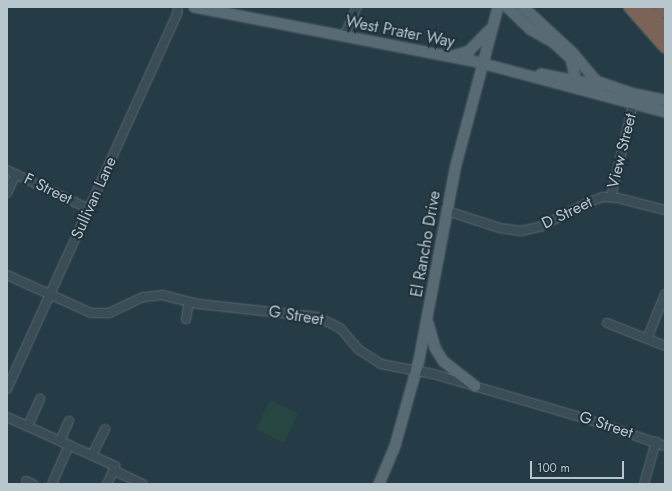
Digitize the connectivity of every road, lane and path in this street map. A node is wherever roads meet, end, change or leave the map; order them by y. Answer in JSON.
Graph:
{"nodes":[{"id":1,"x":178,"y":7,"type":"edge"},
{"id":2,"x":194,"y":7,"type":"edge"},
{"id":3,"x":358,"y":7,"type":"edge"},
{"id":4,"x":498,"y":7,"type":"edge"},
{"id":5,"x":507,"y":7,"type":"edge"},
{"id":6,"x":523,"y":7,"type":"edge"},
{"id":7,"x":630,"y":7,"type":"edge"},
{"id":8,"x":645,"y":7,"type":"edge"},
{"id":9,"x":661,"y":7,"type":"edge"},
{"id":10,"x":531,"y":11,"type":"edge"},
{"id":11,"x":665,"y":11,"type":"edge"},
{"id":12,"x":490,"y":29,"type":"junction"},
{"id":13,"x":665,"y":30,"type":"edge"},
{"id":14,"x":344,"y":37,"type":"junction"},
{"id":15,"x":665,"y":47,"type":"edge"},
{"id":16,"x":448,"y":56,"type":"junction"},
{"id":17,"x":481,"y":63,"type":"junction"},
{"id":18,"x":529,"y":75,"type":"junction"},
{"id":19,"x":576,"y":80,"type":"junction"},
{"id":20,"x":631,"y":93,"type":"junction"},
{"id":21,"x":594,"y":94,"type":"junction"},
{"id":22,"x":665,"y":100,"type":"edge"},
{"id":23,"x":633,"y":105,"type":"junction"},
{"id":24,"x":665,"y":112,"type":"edge"},
{"id":25,"x":7,"y":170,"type":"edge"},
{"id":26,"x":16,"y":174,"type":"junction"},
{"id":27,"x":7,"y":193,"type":"edge"},
{"id":28,"x":611,"y":197,"type":"junction"},
{"id":29,"x":89,"y":209,"type":"junction"},
{"id":30,"x":665,"y":210,"type":"edge"},
{"id":31,"x":447,"y":211,"type":"junction"},
{"id":32,"x":7,"y":275,"type":"edge"},
{"id":33,"x":665,"y":294,"type":"edge"},
{"id":34,"x":50,"y":295,"type":"junction"},
{"id":35,"x":190,"y":302,"type":"junction"},
{"id":36,"x":186,"y":319,"type":"dead end"},
{"id":37,"x":427,"y":319,"type":"junction"},
{"id":38,"x":607,"y":323,"type":"dead end"},
{"id":39,"x":647,"y":339,"type":"junction"},
{"id":40,"x":665,"y":346,"type":"edge"},
{"id":41,"x":417,"y":370,"type":"junction"},
{"id":42,"x":9,"y":379,"type":"edge"},
{"id":43,"x":475,"y":386,"type":"junction"},
{"id":44,"x":7,"y":389,"type":"edge"},
{"id":45,"x":40,"y":399,"type":"dead end"},
{"id":46,"x":7,"y":417,"type":"edge"},
{"id":47,"x":69,"y":421,"type":"dead end"},
{"id":48,"x":28,"y":426,"type":"junction"},
{"id":49,"x":104,"y":429,"type":"dead end"},
{"id":50,"x":60,"y":441,"type":"junction"},
{"id":51,"x":656,"y":442,"type":"junction"},
{"id":52,"x":70,"y":445,"type":"junction"},
{"id":53,"x":665,"y":446,"type":"edge"},
{"id":54,"x":92,"y":456,"type":"junction"},
{"id":55,"x":114,"y":469,"type":"junction"},
{"id":56,"x":52,"y":484,"type":"edge"},
{"id":57,"x":107,"y":484,"type":"edge"},
{"id":58,"x":143,"y":484,"type":"edge"},
{"id":59,"x":379,"y":484,"type":"edge"},
{"id":60,"x":644,"y":484,"type":"edge"}],
"edges":[{"from":1,"to":29,"type":"street","name":"Sullivan Lane"},
{"from":2,"to":14,"type":"main road","name":"West Prater Way"},
{"from":3,"to":14,"type":"street"},
{"from":4,"to":12,"type":"main road","name":"El Rancho Drive"},
{"from":5,"to":19,"type":"main road"},
{"from":6,"to":10,"type":"main road"},
{"from":7,"to":15,"type":"highway"},
{"from":8,"to":13,"type":"highway"},
{"from":9,"to":11,"type":"highway"},
{"from":10,"to":20,"type":"main road"},
{"from":12,"to":16,"type":"main road"},
{"from":12,"to":17,"type":"main road","name":"El Rancho Drive"},
{"from":14,"to":16,"type":"main road","name":"West Prater Way"},
{"from":16,"to":17,"type":"main road","name":"West Prater Way"},
{"from":17,"to":18,"type":"main road","name":"West Prater Way"},
{"from":17,"to":31,"type":"main road","name":"El Rancho Drive"},
{"from":18,"to":19,"type":"main road","name":"West Prater Way"},
{"from":18,"to":21,"type":"main road","name":"West Prater Way"},
{"from":19,"to":20,"type":"main road","name":"West Prater Way"},
{"from":19,"to":21,"type":"main road"},
{"from":20,"to":22,"type":"main road","name":"West Prater Way"},
{"from":21,"to":23,"type":"main road","name":"West Prater Way"},
{"from":23,"to":24,"type":"main road","name":"West Prater Way"},
{"from":23,"to":28,"type":"street","name":"View Street"},
{"from":25,"to":26,"type":"street","name":"F Street"},
{"from":26,"to":27,"type":"street"},
{"from":26,"to":29,"type":"street","name":"F Street"},
{"from":28,"to":30,"type":"street","name":"D Street"},
{"from":28,"to":31,"type":"street","name":"D Street"},
{"from":29,"to":34,"type":"street","name":"Sullivan Lane"},
{"from":31,"to":37,"type":"main road","name":"El Rancho Drive"},
{"from":32,"to":34,"type":"street","name":"G Street"},
{"from":33,"to":39,"type":"street"},
{"from":34,"to":35,"type":"street","name":"G Street"},
{"from":34,"to":42,"type":"street","name":"Sullivan Lane"},
{"from":35,"to":36,"type":"street"},
{"from":35,"to":41,"type":"street","name":"G Street"},
{"from":37,"to":41,"type":"main road","name":"El Rancho Drive"},
{"from":37,"to":43,"type":"main road"},
{"from":38,"to":39,"type":"street"},
{"from":39,"to":40,"type":"street"},
{"from":41,"to":43,"type":"street","name":"G Street"},
{"from":41,"to":59,"type":"main road","name":"El Rancho Drive"},
{"from":42,"to":44,"type":"street","name":"Sullivan Lane"},
{"from":43,"to":51,"type":"street","name":"G Street"},
{"from":45,"to":48,"type":"street"},
{"from":46,"to":48,"type":"street"},
{"from":47,"to":50,"type":"street"},
{"from":48,"to":50,"type":"street"},
{"from":49,"to":54,"type":"street"},
{"from":50,"to":52,"type":"street"},
{"from":51,"to":53,"type":"street","name":"G Street"},
{"from":51,"to":60,"type":"street"},
{"from":52,"to":54,"type":"street"},
{"from":52,"to":56,"type":"street"},
{"from":54,"to":55,"type":"street"},
{"from":55,"to":57,"type":"street"},
{"from":55,"to":58,"type":"street"}]}
